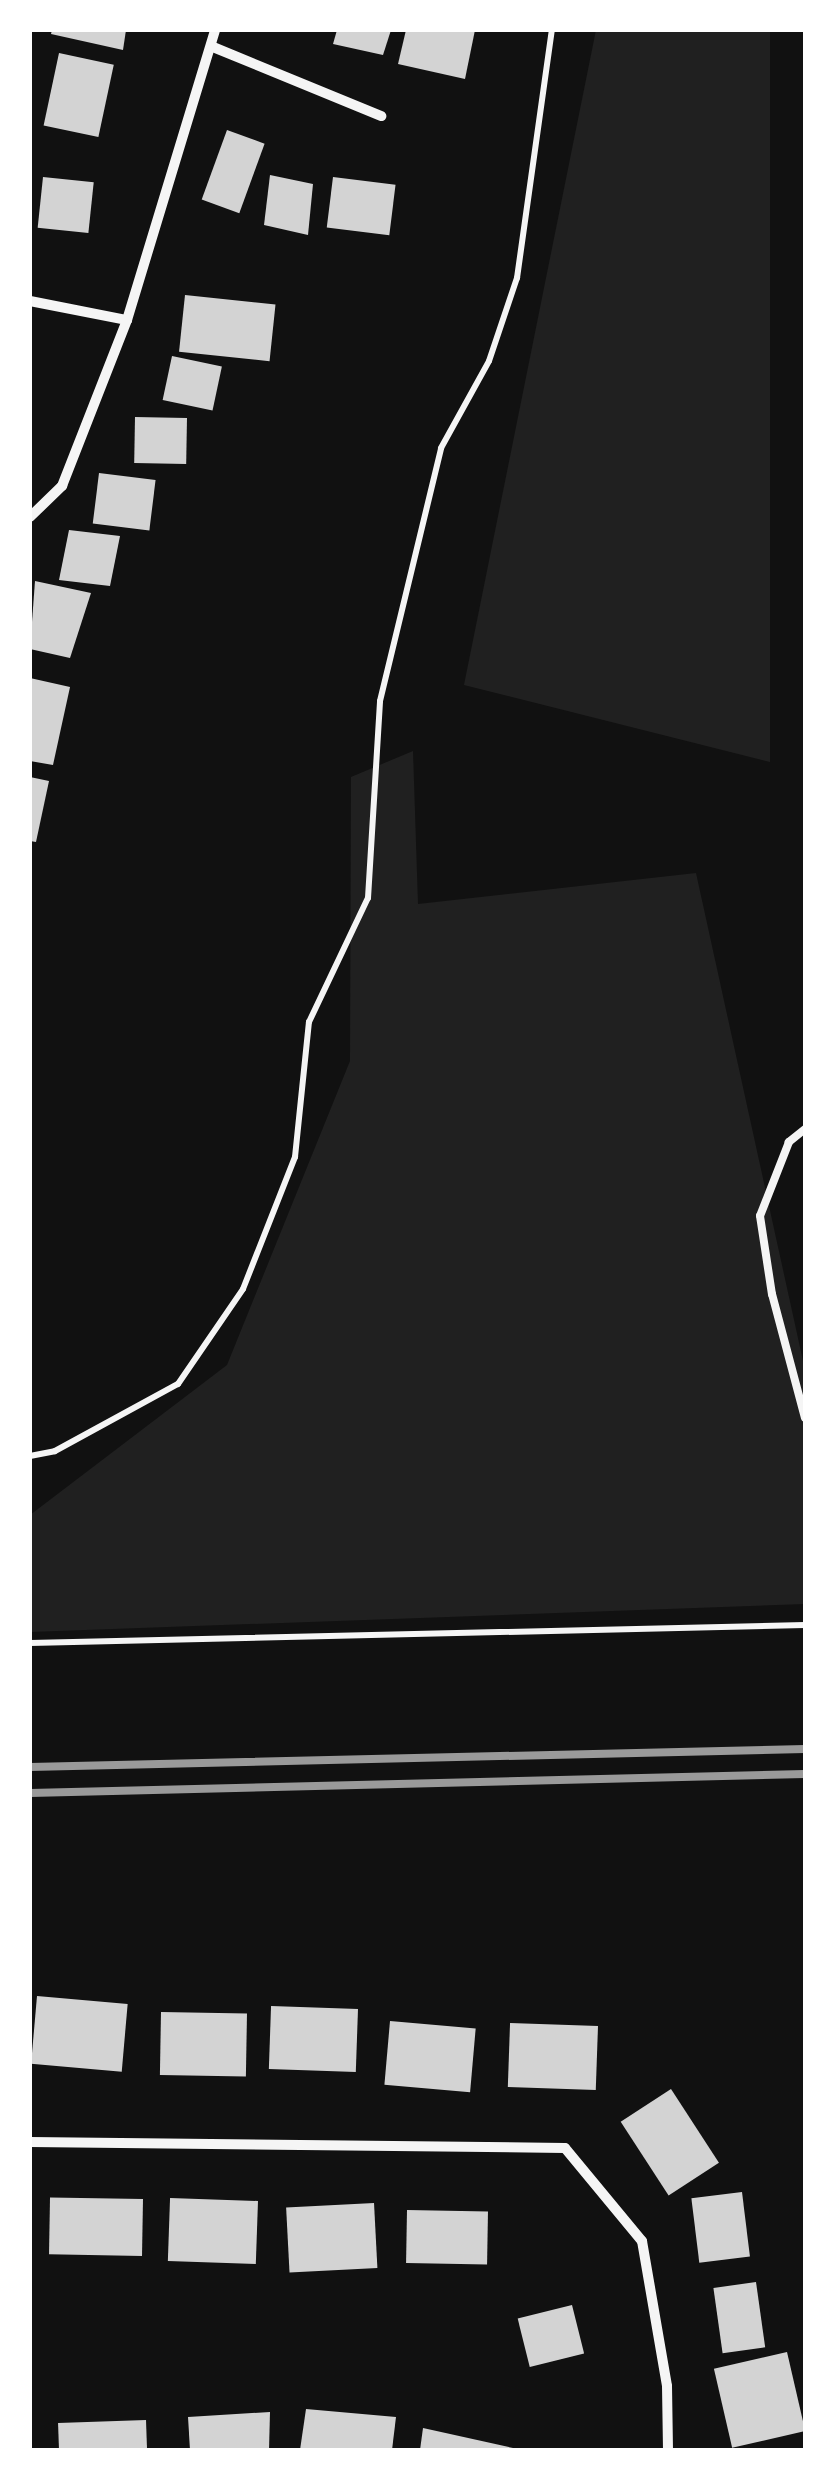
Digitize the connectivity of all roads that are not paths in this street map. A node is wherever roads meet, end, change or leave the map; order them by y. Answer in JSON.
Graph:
{"nodes":[{"id":1,"x":215,"y":30,"type":"edge"},
{"id":2,"x":213,"y":47,"type":"junction"},
{"id":3,"x":381,"y":116,"type":"dead end"},
{"id":4,"x":30,"y":301,"type":"edge"},
{"id":5,"x":127,"y":320,"type":"junction"},
{"id":6,"x":30,"y":517,"type":"edge"},
{"id":7,"x":805,"y":1128,"type":"edge"},
{"id":8,"x":805,"y":1418,"type":"edge"},
{"id":9,"x":30,"y":2142,"type":"edge"},
{"id":10,"x":668,"y":2450,"type":"edge"}],
"edges":[{"from":1,"to":2,"type":"street"},
{"from":2,"to":3,"type":"street"},
{"from":2,"to":5,"type":"street"},
{"from":4,"to":5,"type":"street"},
{"from":5,"to":6,"type":"street"},
{"from":7,"to":8,"type":"lane"},
{"from":9,"to":10,"type":"street"}]}
